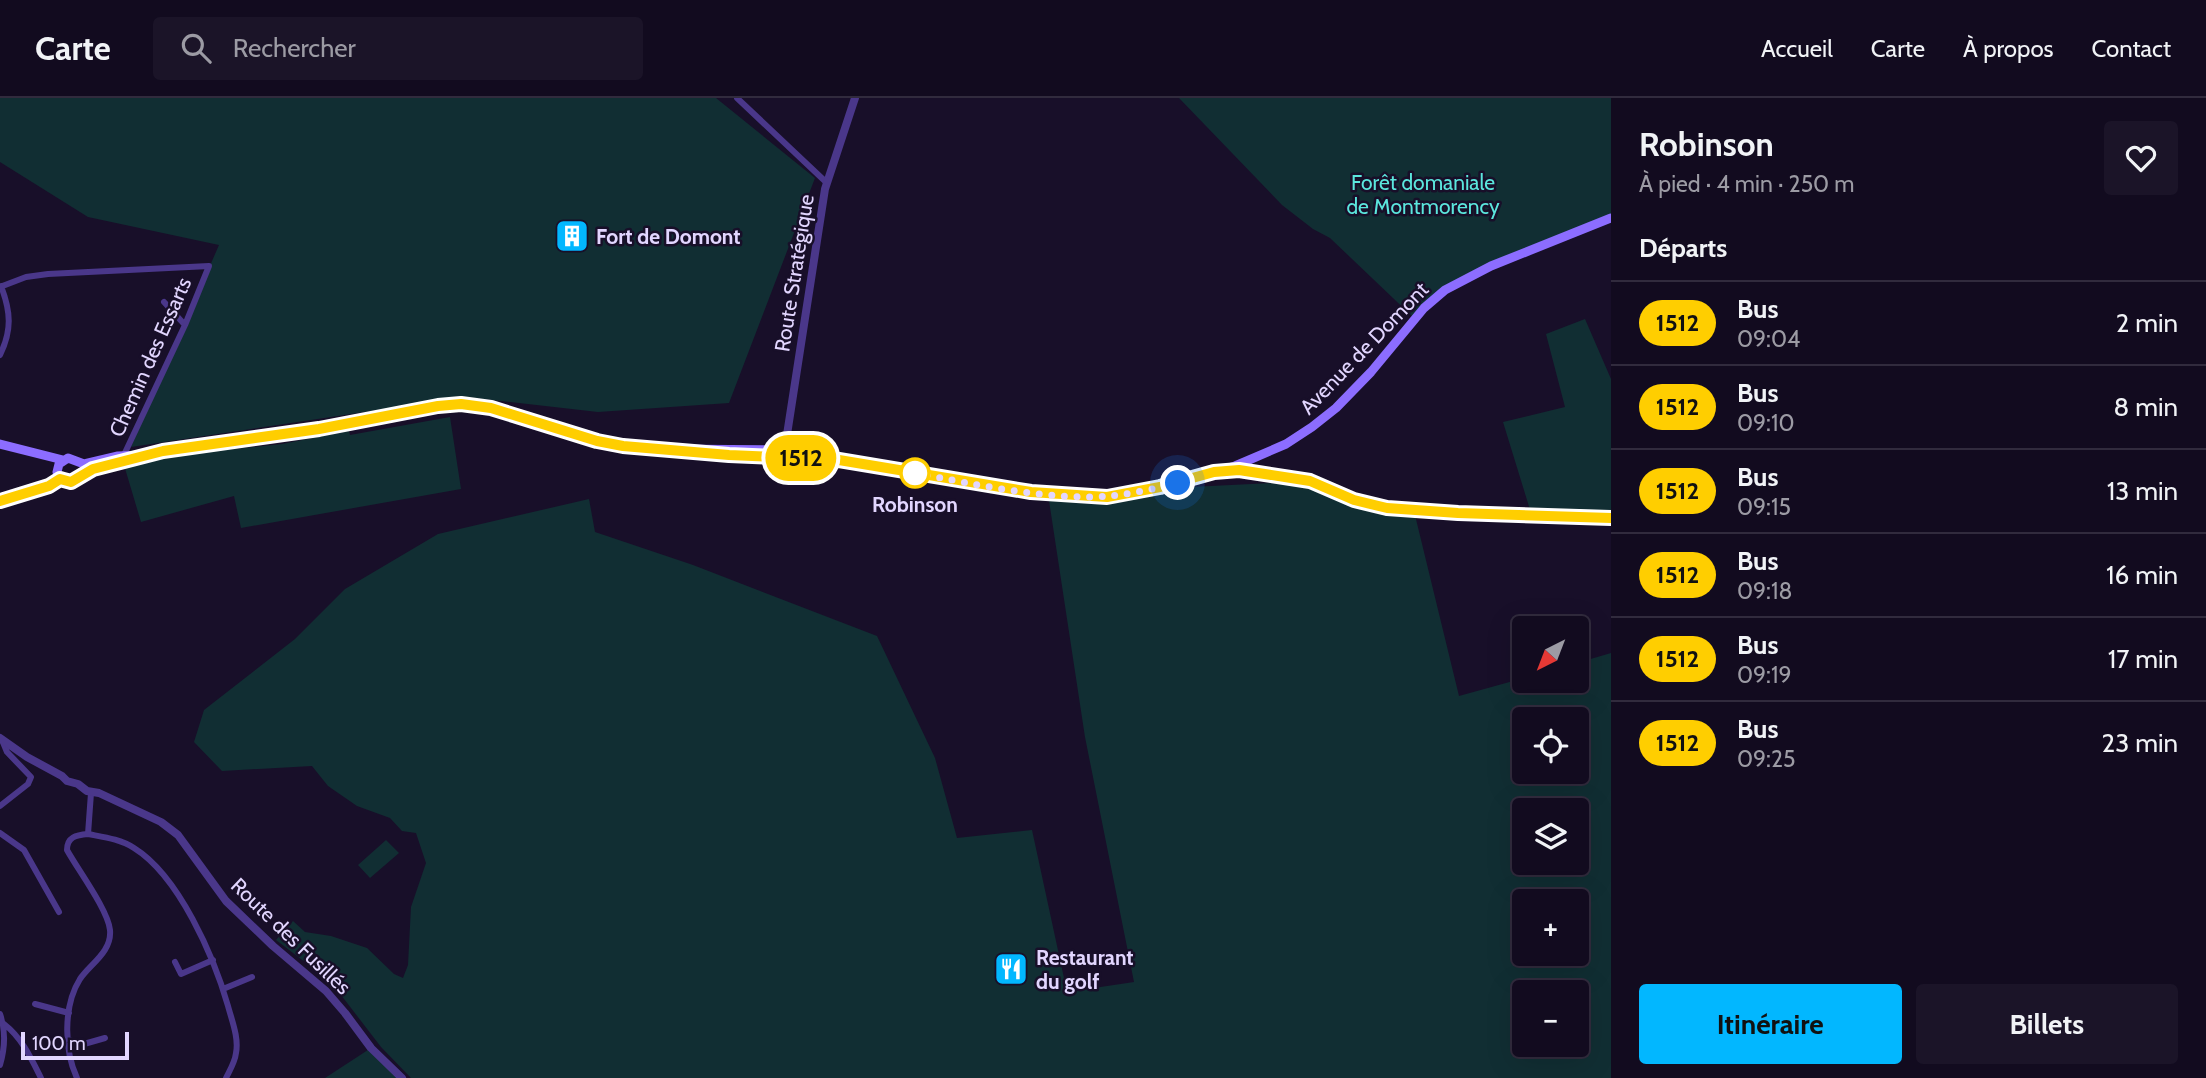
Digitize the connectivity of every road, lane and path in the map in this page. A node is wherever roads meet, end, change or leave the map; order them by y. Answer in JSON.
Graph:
{"nodes":[{"id":1,"x":737,"y":98,"type":"edge"},
{"id":2,"x":855,"y":98,"type":"edge"},
{"id":3,"x":827,"y":183,"type":"junction"},
{"id":4,"x":1611,"y":219,"type":"edge"},
{"id":5,"x":1,"y":287,"type":"edge"},
{"id":6,"x":164,"y":302,"type":"dead end"},
{"id":7,"x":185,"y":325,"type":"junction"},
{"id":8,"x":0,"y":355,"type":"edge"},
{"id":9,"x":0,"y":444,"type":"edge"},
{"id":10,"x":784,"y":453,"type":"junction"},
{"id":11,"x":46,"y":457,"type":"junction"},
{"id":12,"x":122,"y":458,"type":"junction"},
{"id":13,"x":1258,"y":458,"type":"junction"},
{"id":14,"x":63,"y":460,"type":"junction"},
{"id":15,"x":75,"y":460,"type":"junction"},
{"id":16,"x":1214,"y":472,"type":"junction"},
{"id":17,"x":59,"y":474,"type":"junction"},
{"id":18,"x":1258,"y":474,"type":"junction"},
{"id":19,"x":79,"y":477,"type":"junction"},
{"id":20,"x":1287,"y":477,"type":"junction"},
{"id":21,"x":0,"y":500,"type":"edge"},
{"id":22,"x":1611,"y":518,"type":"edge"},
{"id":23,"x":1,"y":739,"type":"edge"},
{"id":24,"x":91,"y":793,"type":"junction"},
{"id":25,"x":0,"y":806,"type":"edge"},
{"id":26,"x":0,"y":833,"type":"edge"},
{"id":27,"x":88,"y":834,"type":"junction"},
{"id":28,"x":59,"y":912,"type":"dead end"},
{"id":29,"x":213,"y":960,"type":"junction"},
{"id":30,"x":174,"y":962,"type":"dead end"},
{"id":31,"x":252,"y":977,"type":"dead end"},
{"id":32,"x":223,"y":989,"type":"junction"},
{"id":33,"x":36,"y":1003,"type":"dead end"},
{"id":34,"x":69,"y":1013,"type":"junction"},
{"id":35,"x":0,"y":1014,"type":"edge"},
{"id":36,"x":4,"y":1024,"type":"junction"},
{"id":37,"x":105,"y":1038,"type":"dead end"},
{"id":38,"x":68,"y":1040,"type":"junction"},
{"id":39,"x":0,"y":1065,"type":"edge"},
{"id":40,"x":76,"y":1076,"type":"edge"},
{"id":41,"x":41,"y":1078,"type":"edge"},
{"id":42,"x":226,"y":1078,"type":"edge"},
{"id":43,"x":402,"y":1078,"type":"edge"}],
"edges":[{"from":1,"to":3,"type":"street"},
{"from":2,"to":3,"type":"street","name":"Route Stratégique"},
{"from":3,"to":10,"type":"street","name":"Route Stratégique"},
{"from":4,"to":13,"type":"main road","name":"Avenue de Domont"},
{"from":5,"to":7,"type":"street","name":"Chemin des Essarts"},
{"from":5,"to":8,"type":"street"},
{"from":6,"to":7,"type":"street"},
{"from":7,"to":12,"type":"street","name":"Chemin des Essarts"},
{"from":9,"to":11,"type":"main road"},
{"from":10,"to":12,"type":"main road"},
{"from":10,"to":16,"type":"main road"},
{"from":11,"to":14,"type":"main road"},
{"from":11,"to":17,"type":"main road"},
{"from":12,"to":15,"type":"main road"},
{"from":12,"to":19,"type":"main road"},
{"from":13,"to":16,"type":"main road","name":"Avenue de Domont"},
{"from":13,"to":18,"type":"main road"},
{"from":13,"to":20,"type":"main road"},
{"from":14,"to":15,"type":"main road"},
{"from":14,"to":17,"type":"main road"},
{"from":15,"to":19,"type":"main road"},
{"from":16,"to":18,"type":"main road"},
{"from":17,"to":19,"type":"main road"},
{"from":17,"to":21,"type":"street"},
{"from":18,"to":20,"type":"main road"},
{"from":20,"to":22,"type":"main road"},
{"from":23,"to":24,"type":"street","name":"Route des Fusillés"},
{"from":23,"to":25,"type":"street"},
{"from":24,"to":27,"type":"street"},
{"from":24,"to":43,"type":"street","name":"Route des Fusillés"},
{"from":26,"to":28,"type":"street"},
{"from":27,"to":29,"type":"street"},
{"from":27,"to":34,"type":"street"},
{"from":29,"to":30,"type":"street"},
{"from":29,"to":32,"type":"street"},
{"from":31,"to":32,"type":"street"},
{"from":32,"to":42,"type":"street"},
{"from":33,"to":34,"type":"street"},
{"from":34,"to":38,"type":"street"},
{"from":35,"to":36,"type":"street"},
{"from":36,"to":39,"type":"street"},
{"from":36,"to":41,"type":"street"},
{"from":37,"to":38,"type":"street"},
{"from":38,"to":40,"type":"street"}]}
